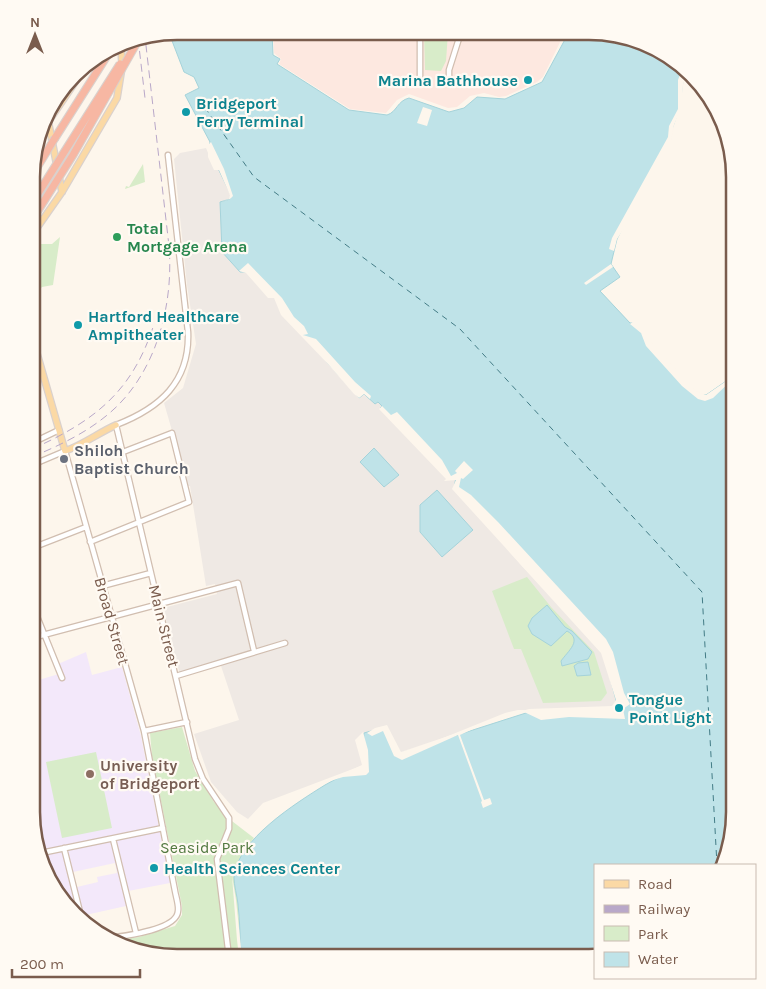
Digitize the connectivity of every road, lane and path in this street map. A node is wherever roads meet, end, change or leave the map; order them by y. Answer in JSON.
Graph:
{"nodes":[{"id":1,"x":420,"y":40,"type":"edge"},
{"id":2,"x":458,"y":40,"type":"edge"},
{"id":3,"x":132,"y":47,"type":"edge"},
{"id":4,"x":133,"y":47,"type":"edge"},
{"id":5,"x":121,"y":52,"type":"edge"},
{"id":6,"x":103,"y":62,"type":"edge"},
{"id":7,"x":420,"y":77,"type":"dead end"},
{"id":8,"x":449,"y":77,"type":"dead end"},
{"id":9,"x":50,"y":127,"type":"edge"},
{"id":10,"x":55,"y":138,"type":"junction"},
{"id":11,"x":43,"y":152,"type":"edge"},
{"id":12,"x":168,"y":155,"type":"dead end"},
{"id":13,"x":41,"y":160,"type":"edge"},
{"id":14,"x":40,"y":191,"type":"edge"},
{"id":15,"x":62,"y":192,"type":"junction"},
{"id":16,"x":40,"y":208,"type":"edge"},
{"id":17,"x":40,"y":224,"type":"edge"},
{"id":18,"x":40,"y":365,"type":"edge"},
{"id":19,"x":42,"y":372,"type":"joint"},
{"id":20,"x":116,"y":425,"type":"junction"},
{"id":21,"x":59,"y":430,"type":"junction"},
{"id":22,"x":40,"y":439,"type":"edge"},
{"id":23,"x":65,"y":451,"type":"junction"},
{"id":24,"x":123,"y":452,"type":"junction"},
{"id":25,"x":40,"y":462,"type":"edge"},
{"id":26,"x":139,"y":522,"type":"junction"},
{"id":27,"x":86,"y":527,"type":"junction"},
{"id":28,"x":90,"y":542,"type":"junction"},
{"id":29,"x":40,"y":545,"type":"edge"},
{"id":30,"x":151,"y":573,"type":"junction"},
{"id":31,"x":102,"y":586,"type":"junction"},
{"id":32,"x":159,"y":604,"type":"junction"},
{"id":33,"x":111,"y":617,"type":"junction"},
{"id":34,"x":40,"y":625,"type":"edge"},
{"id":35,"x":44,"y":635,"type":"junction"},
{"id":36,"x":40,"y":636,"type":"edge"},
{"id":37,"x":284,"y":643,"type":"dead end"},
{"id":38,"x":254,"y":651,"type":"junction"},
{"id":39,"x":176,"y":676,"type":"junction"},
{"id":40,"x":62,"y":678,"type":"dead end"},
{"id":41,"x":187,"y":722,"type":"junction"},
{"id":42,"x":144,"y":731,"type":"junction"},
{"id":43,"x":163,"y":828,"type":"junction"},
{"id":44,"x":113,"y":839,"type":"junction"},
{"id":45,"x":64,"y":848,"type":"junction"},
{"id":46,"x":46,"y":852,"type":"edge"},
{"id":47,"x":79,"y":908,"type":"edge"},
{"id":48,"x":136,"y":933,"type":"junction"},
{"id":49,"x":119,"y":936,"type":"edge"},
{"id":50,"x":228,"y":949,"type":"edge"}],
"edges":[{"from":1,"to":7,"type":"street"},
{"from":2,"to":8,"type":"street"},
{"from":3,"to":14,"type":"highway","bridge":true},
{"from":4,"to":16,"type":"highway","bridge":true},
{"from":5,"to":15,"type":"main road"},
{"from":6,"to":10,"type":"highway"},
{"from":9,"to":15,"type":"main road"},
{"from":10,"to":11,"type":"highway","bridge":true},
{"from":10,"to":13,"type":"highway","bridge":true},
{"from":12,"to":20,"type":"street"},
{"from":15,"to":17,"type":"main road"},
{"from":18,"to":19,"type":"main road","name":"Broad Street"},
{"from":19,"to":21,"type":"main road","name":"Broad Street"},
{"from":20,"to":23,"type":"main road"},
{"from":20,"to":24,"type":"street","name":"Main Street"},
{"from":21,"to":22,"type":"street"},
{"from":21,"to":23,"type":"main road","name":"Broad Street"},
{"from":23,"to":25,"type":"street"},
{"from":23,"to":27,"type":"street","name":"Broad Street"},
{"from":24,"to":26,"type":"street","name":"Main Street"},
{"from":24,"to":26,"type":"street"},
{"from":26,"to":28,"type":"street"},
{"from":26,"to":30,"type":"street","name":"Main Street"},
{"from":27,"to":28,"type":"street","name":"Broad Street"},
{"from":27,"to":29,"type":"street"},
{"from":28,"to":31,"type":"street","name":"Broad Street"},
{"from":30,"to":31,"type":"street"},
{"from":30,"to":32,"type":"street","name":"Main Street"},
{"from":31,"to":33,"type":"street","name":"Broad Street"},
{"from":32,"to":33,"type":"street"},
{"from":32,"to":38,"type":"street"},
{"from":32,"to":39,"type":"street","name":"Main Street"},
{"from":33,"to":35,"type":"street"},
{"from":33,"to":42,"type":"street","name":"Broad Street"},
{"from":34,"to":35,"type":"street"},
{"from":35,"to":36,"type":"street"},
{"from":35,"to":40,"type":"street"},
{"from":37,"to":38,"type":"street"},
{"from":38,"to":39,"type":"street"},
{"from":39,"to":41,"type":"street","name":"Main Street"},
{"from":41,"to":42,"type":"street"},
{"from":41,"to":50,"type":"street","name":"Main Street"},
{"from":42,"to":43,"type":"street","name":"Broad Street"},
{"from":43,"to":44,"type":"street"},
{"from":43,"to":48,"type":"street","name":"Broad Street"},
{"from":44,"to":45,"type":"street"},
{"from":44,"to":48,"type":"street"},
{"from":45,"to":46,"type":"street"},
{"from":45,"to":47,"type":"street"},
{"from":48,"to":49,"type":"street"}]}
